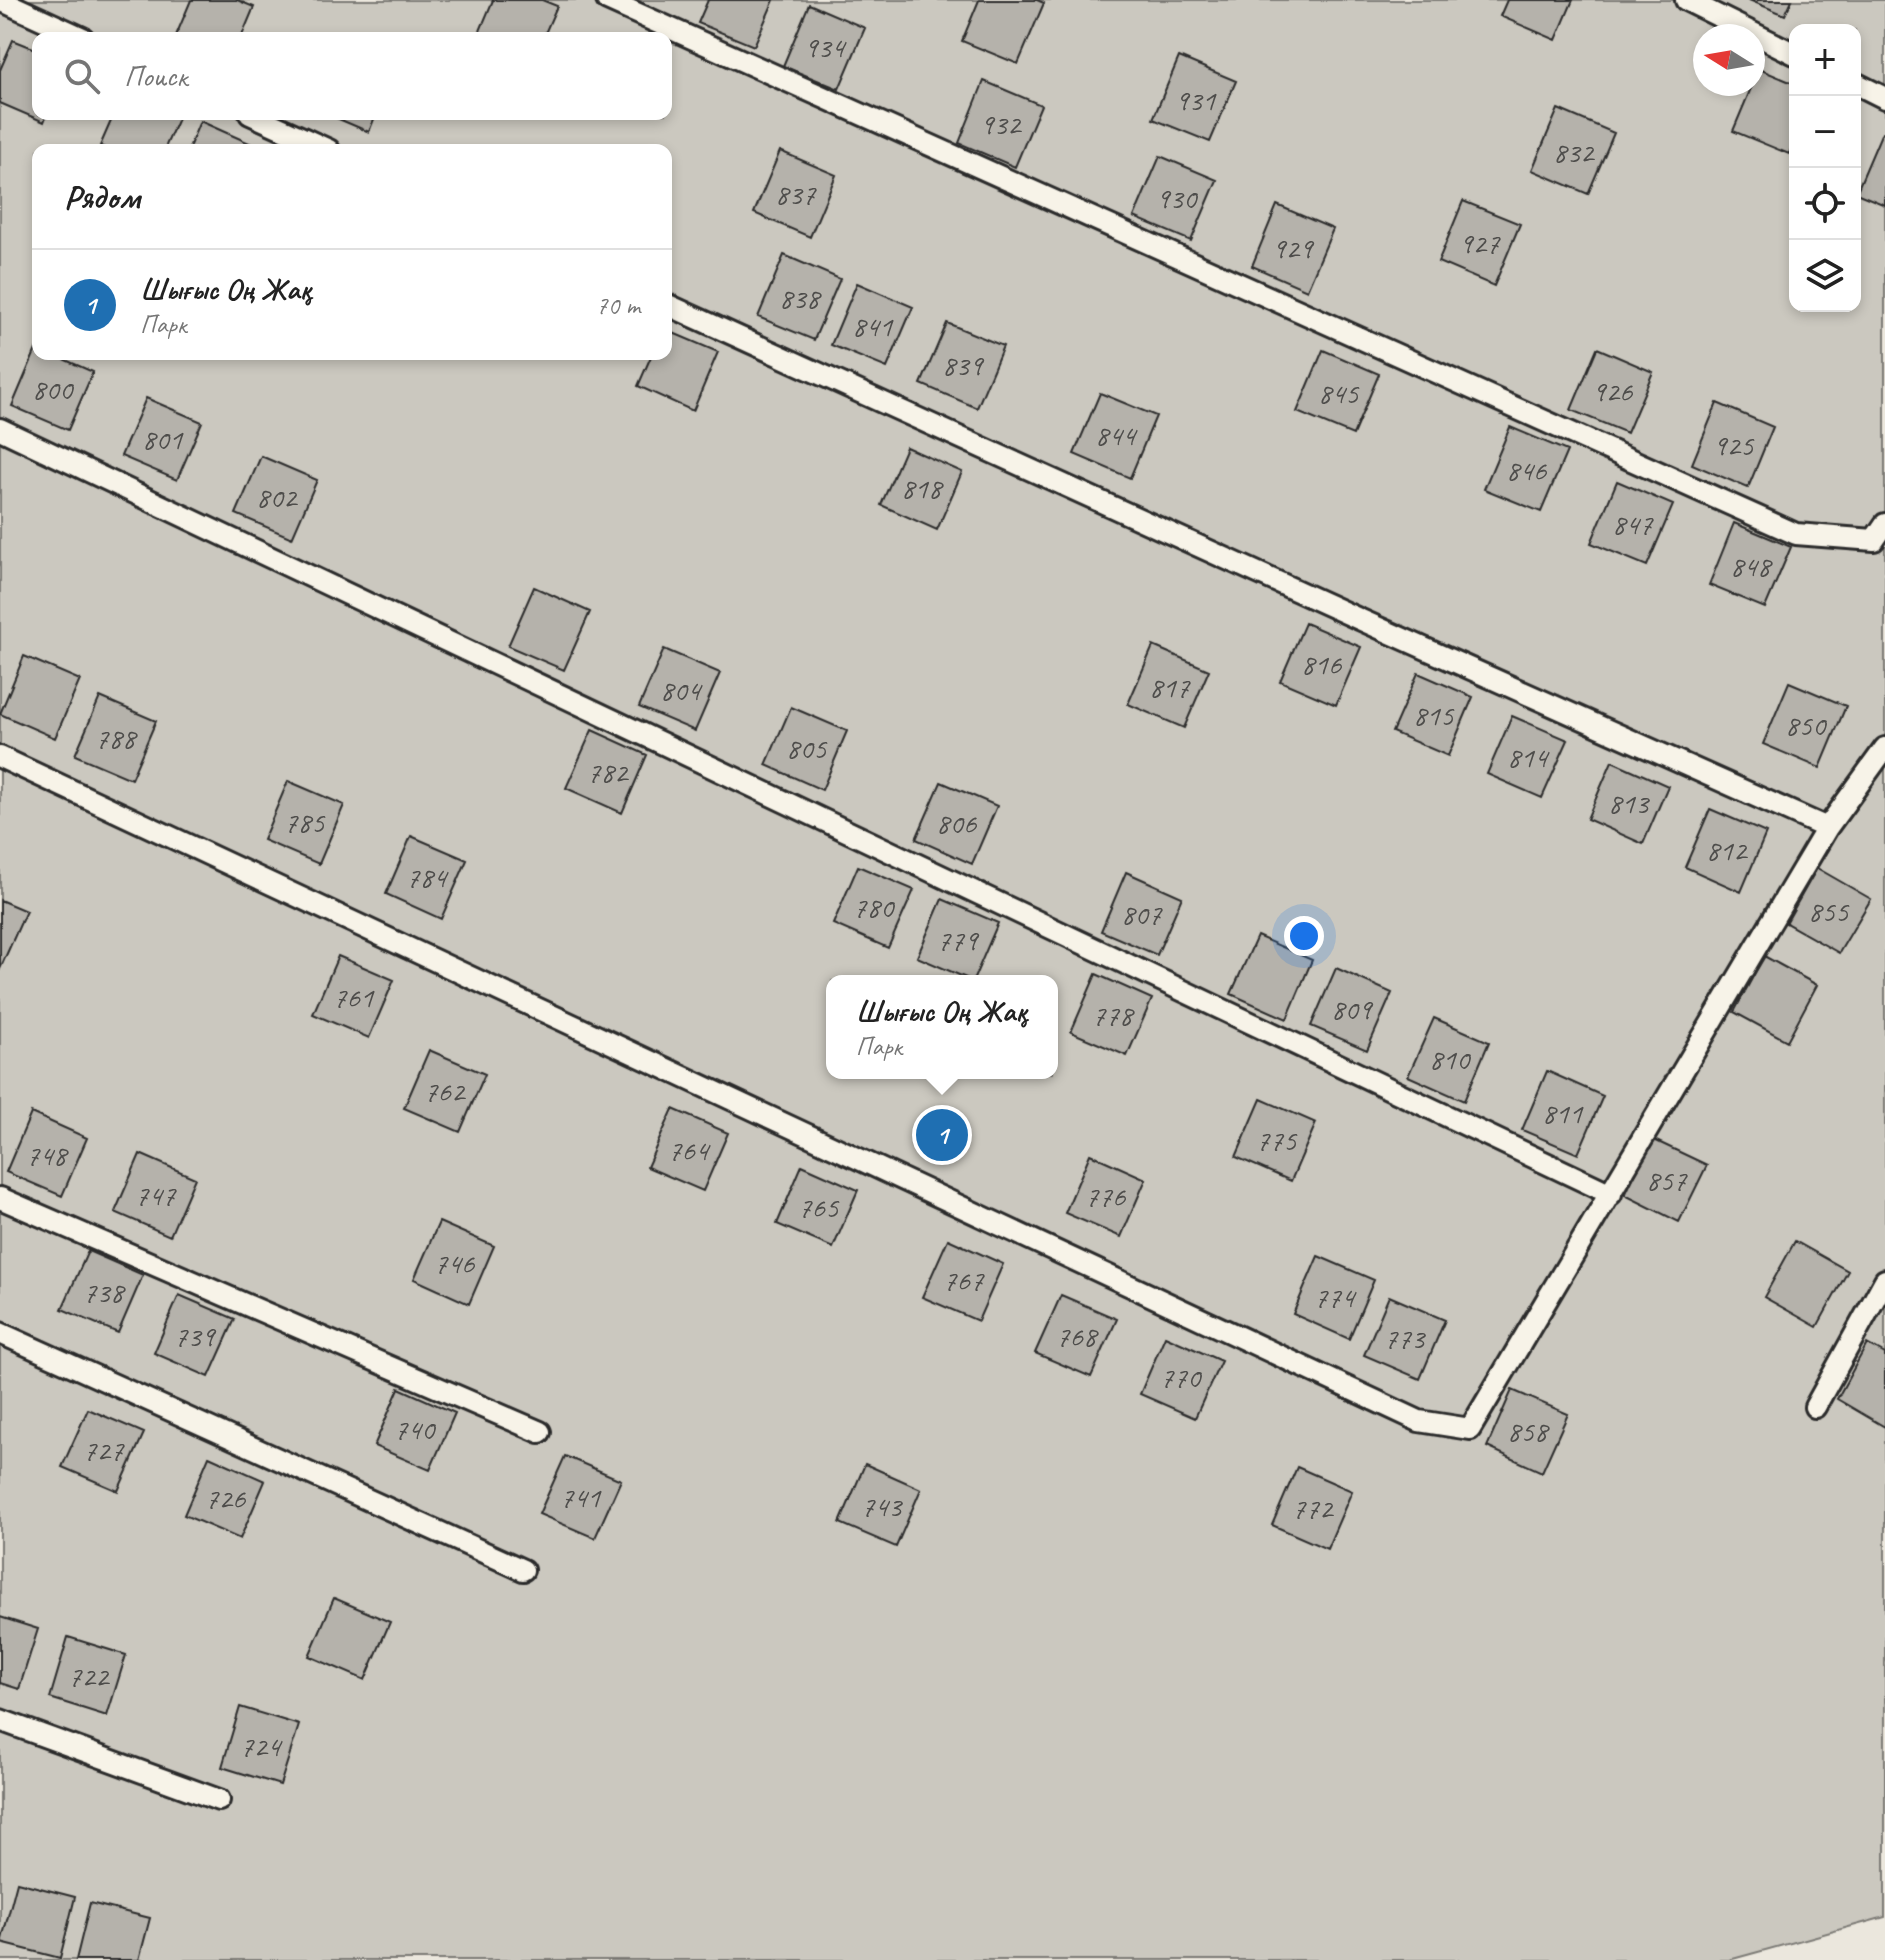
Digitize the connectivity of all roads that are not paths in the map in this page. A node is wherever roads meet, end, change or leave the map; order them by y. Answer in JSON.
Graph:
{"nodes":[{"id":1,"x":0,"y":0,"type":"edge"},
{"id":2,"x":607,"y":0,"type":"edge"},
{"id":3,"x":1686,"y":0,"type":"edge"},
{"id":4,"x":70,"y":32,"type":"edge"},
{"id":5,"x":1789,"y":51,"type":"edge"},
{"id":6,"x":1861,"y":86,"type":"edge"},
{"id":7,"x":1885,"y":98,"type":"edge"},
{"id":8,"x":263,"y":120,"type":"edge"},
{"id":9,"x":316,"y":144,"type":"edge"},
{"id":10,"x":672,"y":307,"type":"edge"},
{"id":11,"x":0,"y":429,"type":"edge"},
{"id":12,"x":1885,"y":524,"type":"edge"},
{"id":13,"x":1885,"y":748,"type":"edge"},
{"id":14,"x":0,"y":757,"type":"edge"},
{"id":15,"x":1827,"y":828,"type":"junction"},
{"id":16,"x":1611,"y":1194,"type":"junction"},
{"id":17,"x":0,"y":1198,"type":"edge"},
{"id":18,"x":1885,"y":1280,"type":"edge"},
{"id":19,"x":0,"y":1333,"type":"edge"},
{"id":20,"x":1815,"y":1407,"type":"dead end"},
{"id":21,"x":540,"y":1432,"type":"dead end"},
{"id":22,"x":523,"y":1570,"type":"dead end"},
{"id":23,"x":0,"y":1720,"type":"edge"},
{"id":24,"x":219,"y":1800,"type":"dead end"}],
"edges":[{"from":1,"to":4,"type":"lane"},
{"from":2,"to":12,"type":"lane"},
{"from":3,"to":5,"type":"lane"},
{"from":6,"to":7,"type":"lane"},
{"from":8,"to":9,"type":"lane"},
{"from":10,"to":15,"type":"lane"},
{"from":11,"to":16,"type":"lane"},
{"from":13,"to":15,"type":"lane"},
{"from":14,"to":16,"type":"lane"},
{"from":15,"to":16,"type":"lane"},
{"from":17,"to":21,"type":"lane"},
{"from":18,"to":20,"type":"lane"},
{"from":19,"to":22,"type":"lane"},
{"from":23,"to":24,"type":"lane"}]}
